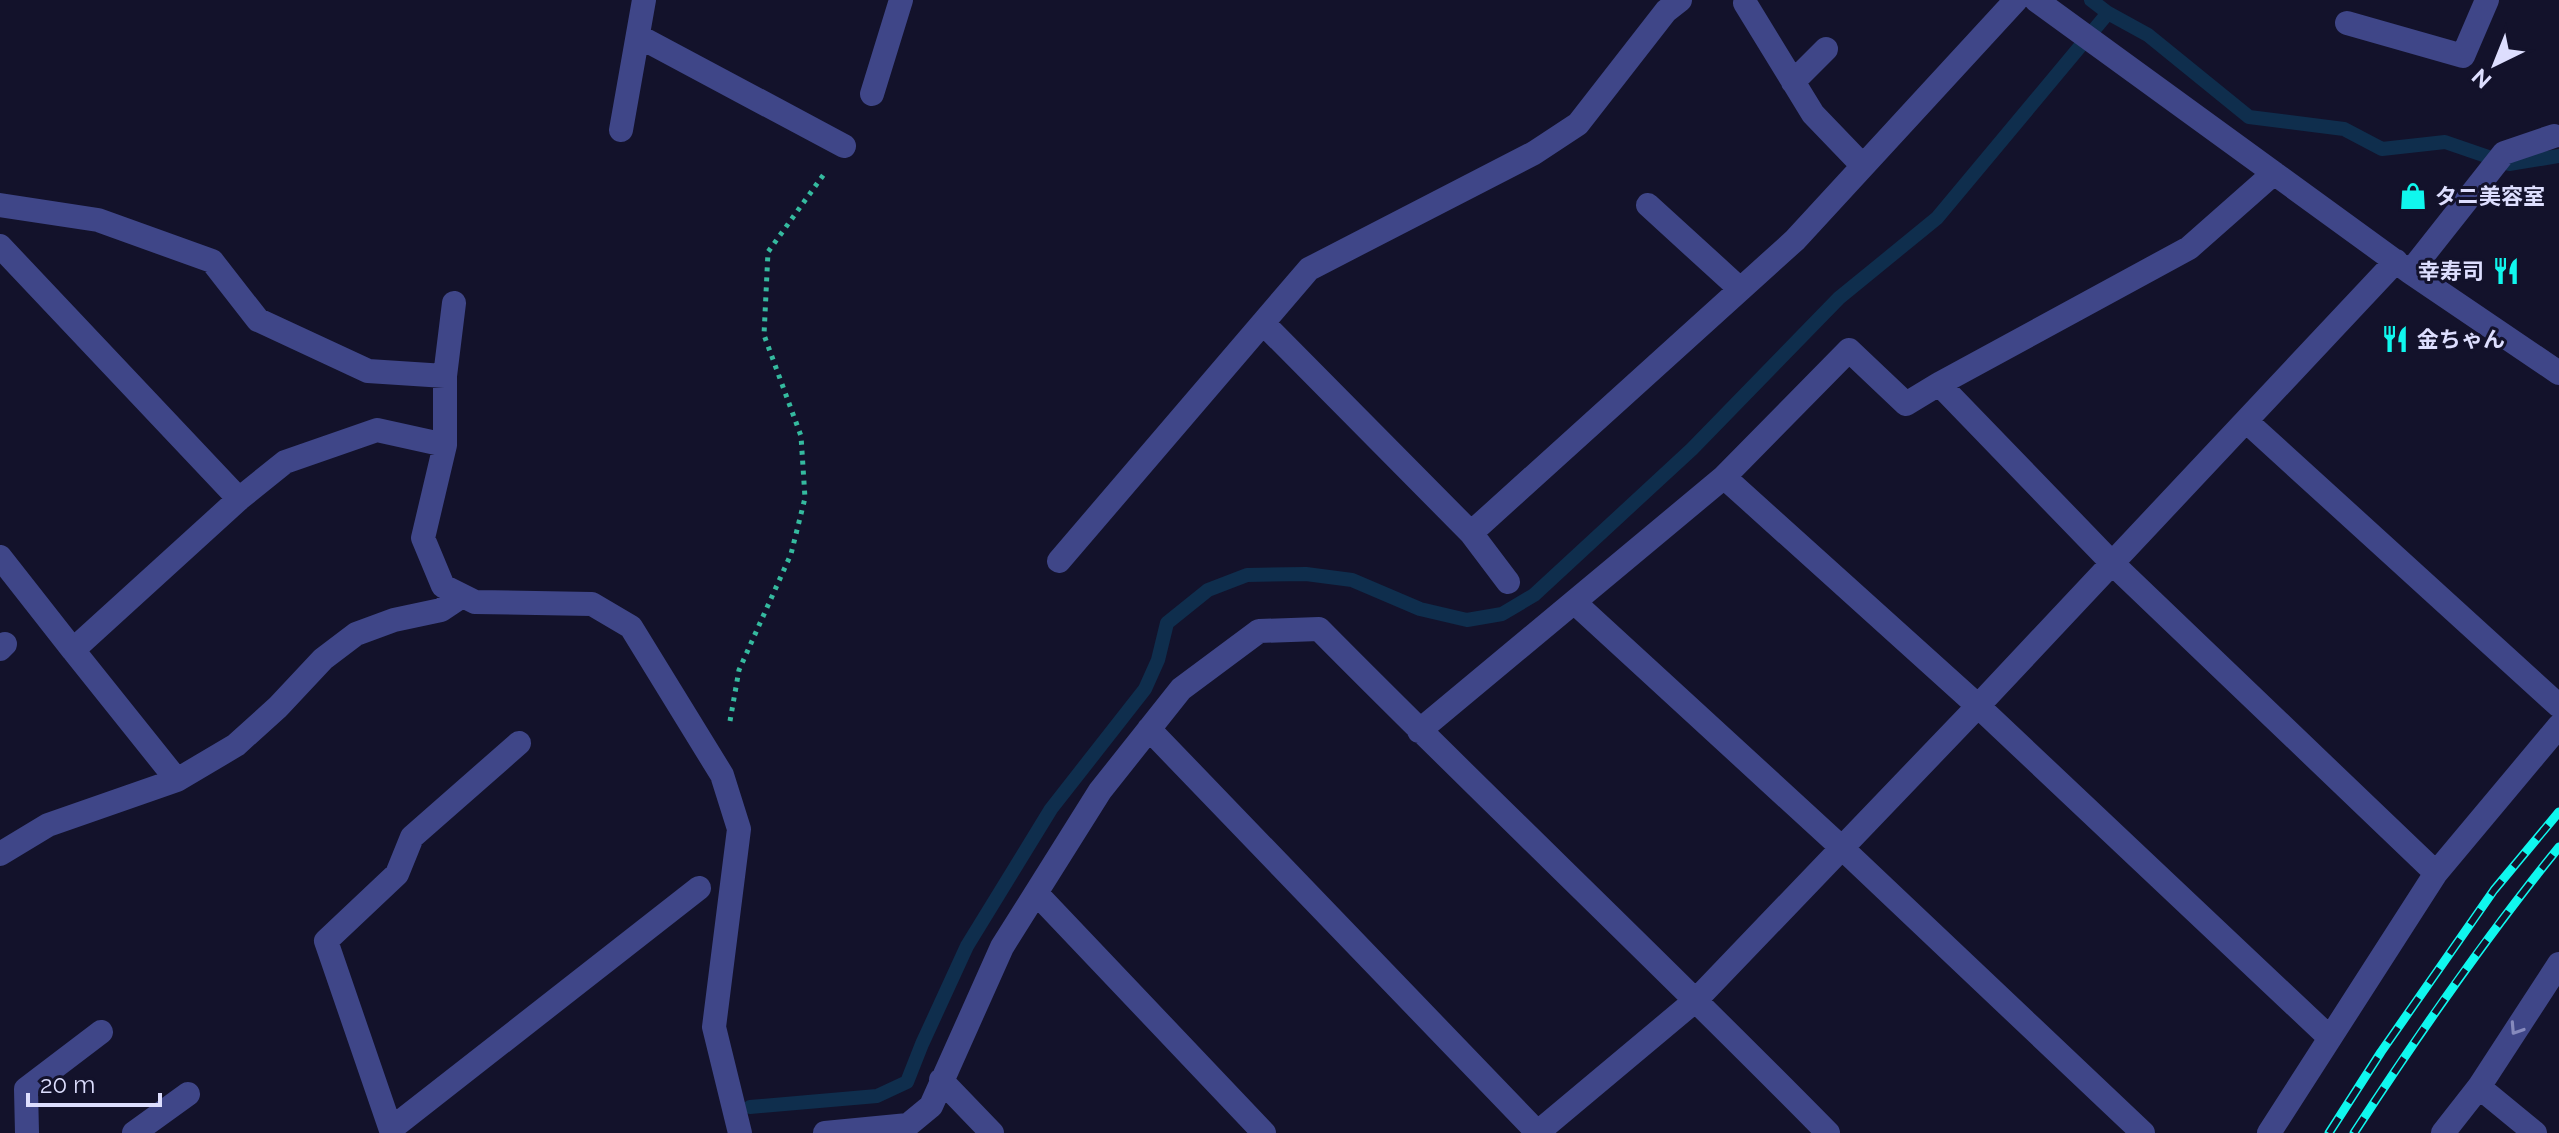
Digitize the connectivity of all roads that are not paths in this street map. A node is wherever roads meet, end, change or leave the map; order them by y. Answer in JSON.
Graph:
{"nodes":[{"id":1,"x":644,"y":0,"type":"edge"},
{"id":2,"x":901,"y":0,"type":"edge"},
{"id":3,"x":1680,"y":0,"type":"edge"},
{"id":4,"x":2016,"y":0,"type":"edge"},
{"id":5,"x":2036,"y":0,"type":"edge"},
{"id":6,"x":2487,"y":0,"type":"edge"},
{"id":7,"x":1745,"y":3,"type":"dead end"},
{"id":8,"x":2347,"y":23,"type":"dead end"},
{"id":9,"x":638,"y":36,"type":"junction"},
{"id":10,"x":1826,"y":49,"type":"dead end"},
{"id":11,"x":1793,"y":82,"type":"junction"},
{"id":12,"x":872,"y":94,"type":"dead end"},
{"id":13,"x":621,"y":130,"type":"dead end"},
{"id":14,"x":2554,"y":136,"type":"dead end"},
{"id":15,"x":844,"y":146,"type":"road end"},
{"id":16,"x":1863,"y":166,"type":"junction"},
{"id":17,"x":2274,"y":173,"type":"junction"},
{"id":18,"x":0,"y":205,"type":"edge"},
{"id":19,"x":1648,"y":205,"type":"dead end"},
{"id":20,"x":0,"y":246,"type":"edge"},
{"id":21,"x":2403,"y":266,"type":"junction"},
{"id":22,"x":1740,"y":289,"type":"junction"},
{"id":23,"x":454,"y":303,"type":"dead end"},
{"id":24,"x":1263,"y":323,"type":"junction"},
{"id":25,"x":2559,"y":373,"type":"edge"},
{"id":26,"x":445,"y":376,"type":"junction"},
{"id":27,"x":1939,"y":384,"type":"junction"},
{"id":28,"x":2246,"y":421,"type":"junction"},
{"id":29,"x":445,"y":445,"type":"junction"},
{"id":30,"x":1724,"y":477,"type":"junction"},
{"id":31,"x":239,"y":499,"type":"junction"},
{"id":32,"x":1471,"y":533,"type":"junction"},
{"id":33,"x":0,"y":557,"type":"edge"},
{"id":34,"x":1059,"y":561,"type":"dead end"},
{"id":35,"x":2112,"y":563,"type":"junction"},
{"id":36,"x":1508,"y":582,"type":"dead end"},
{"id":37,"x":462,"y":596,"type":"junction"},
{"id":38,"x":1574,"y":602,"type":"junction"},
{"id":39,"x":73,"y":650,"type":"junction"},
{"id":40,"x":1978,"y":706,"type":"junction"},
{"id":41,"x":2559,"y":706,"type":"edge"},
{"id":42,"x":2559,"y":726,"type":"edge"},
{"id":43,"x":1149,"y":729,"type":"junction"},
{"id":44,"x":1419,"y":731,"type":"junction"},
{"id":45,"x":519,"y":743,"type":"dead end"},
{"id":46,"x":177,"y":780,"type":"junction"},
{"id":47,"x":1842,"y":848,"type":"junction"},
{"id":48,"x":0,"y":854,"type":"edge"},
{"id":49,"x":2436,"y":873,"type":"junction"},
{"id":50,"x":699,"y":888,"type":"dead end"},
{"id":51,"x":1037,"y":894,"type":"junction"},
{"id":52,"x":2559,"y":964,"type":"edge"},
{"id":53,"x":1697,"y":999,"type":"junction"},
{"id":54,"x":101,"y":1032,"type":"dead end"},
{"id":55,"x":2330,"y":1038,"type":"junction"},
{"id":56,"x":941,"y":1080,"type":"junction"},
{"id":57,"x":2479,"y":1087,"type":"junction"},
{"id":58,"x":188,"y":1094,"type":"dead end"},
{"id":59,"x":392,"y":1131,"type":"edge"},
{"id":60,"x":27,"y":1133,"type":"edge"},
{"id":61,"x":134,"y":1133,"type":"edge"},
{"id":62,"x":740,"y":1133,"type":"edge"},
{"id":63,"x":825,"y":1133,"type":"edge"},
{"id":64,"x":992,"y":1133,"type":"edge"},
{"id":65,"x":1264,"y":1133,"type":"edge"},
{"id":66,"x":1538,"y":1133,"type":"edge"},
{"id":67,"x":1828,"y":1133,"type":"edge"},
{"id":68,"x":2143,"y":1133,"type":"edge"},
{"id":69,"x":2269,"y":1133,"type":"edge"},
{"id":70,"x":2443,"y":1133,"type":"edge"},
{"id":71,"x":2535,"y":1133,"type":"edge"}],
"edges":[{"from":1,"to":9,"type":"street"},
{"from":2,"to":12,"type":"street"},
{"from":3,"to":24,"type":"street"},
{"from":4,"to":16,"type":"street"},
{"from":5,"to":17,"type":"street"},
{"from":6,"to":8,"type":"street"},
{"from":7,"to":11,"type":"street"},
{"from":9,"to":13,"type":"street"},
{"from":9,"to":15,"type":"street"},
{"from":10,"to":11,"type":"street"},
{"from":11,"to":16,"type":"street"},
{"from":14,"to":21,"type":"street"},
{"from":16,"to":22,"type":"street"},
{"from":17,"to":21,"type":"street"},
{"from":17,"to":27,"type":"street"},
{"from":18,"to":26,"type":"street"},
{"from":19,"to":22,"type":"street"},
{"from":20,"to":31,"type":"street"},
{"from":21,"to":25,"type":"street"},
{"from":21,"to":28,"type":"street"},
{"from":22,"to":32,"type":"street"},
{"from":23,"to":26,"type":"street"},
{"from":24,"to":32,"type":"street"},
{"from":24,"to":34,"type":"street"},
{"from":26,"to":29,"type":"street"},
{"from":27,"to":30,"type":"street"},
{"from":27,"to":35,"type":"street"},
{"from":28,"to":35,"type":"street"},
{"from":28,"to":41,"type":"street"},
{"from":29,"to":31,"type":"street"},
{"from":29,"to":37,"type":"street"},
{"from":30,"to":38,"type":"street"},
{"from":30,"to":40,"type":"street"},
{"from":31,"to":39,"type":"street"},
{"from":32,"to":36,"type":"street"},
{"from":33,"to":39,"type":"street"},
{"from":35,"to":40,"type":"street"},
{"from":35,"to":49,"type":"street"},
{"from":37,"to":46,"type":"street"},
{"from":37,"to":62,"type":"street"},
{"from":38,"to":44,"type":"street"},
{"from":38,"to":47,"type":"street"},
{"from":39,"to":46,"type":"street"},
{"from":40,"to":47,"type":"street"},
{"from":40,"to":55,"type":"street"},
{"from":42,"to":49,"type":"street"},
{"from":43,"to":44,"type":"street"},
{"from":43,"to":51,"type":"street"},
{"from":43,"to":66,"type":"street"},
{"from":44,"to":53,"type":"street"},
{"from":45,"to":59,"type":"street"},
{"from":46,"to":48,"type":"street"},
{"from":47,"to":53,"type":"street"},
{"from":47,"to":68,"type":"street"},
{"from":49,"to":55,"type":"street"},
{"from":50,"to":59,"type":"street"},
{"from":51,"to":56,"type":"street"},
{"from":51,"to":65,"type":"street"},
{"from":52,"to":57,"type":"street","one_way":true},
{"from":53,"to":66,"type":"street"},
{"from":53,"to":67,"type":"street"},
{"from":54,"to":60,"type":"street"},
{"from":55,"to":69,"type":"street"},
{"from":56,"to":63,"type":"street"},
{"from":56,"to":64,"type":"street"},
{"from":57,"to":70,"type":"street"},
{"from":57,"to":71,"type":"street"},
{"from":58,"to":61,"type":"street"}]}
